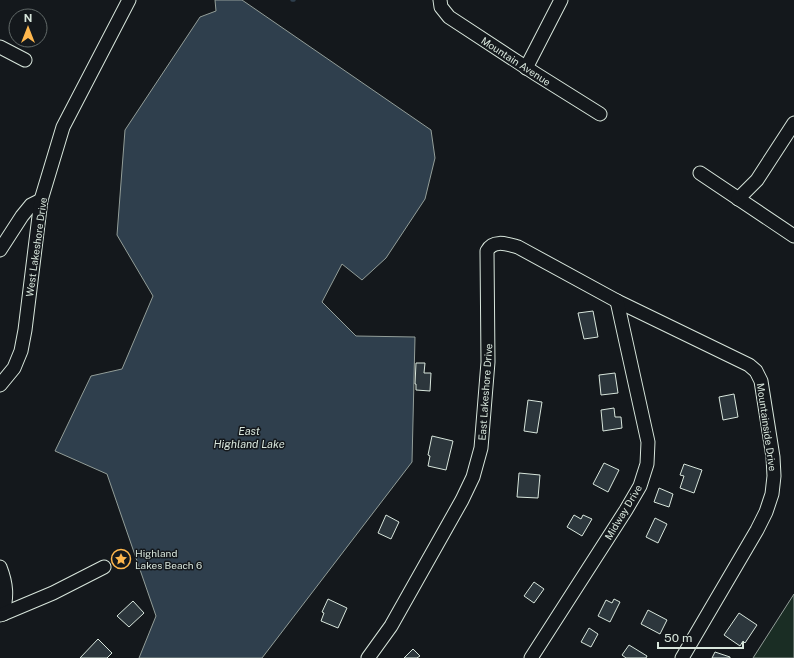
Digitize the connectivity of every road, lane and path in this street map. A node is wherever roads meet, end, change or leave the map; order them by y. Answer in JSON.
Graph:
{"nodes":[{"id":1,"x":129,"y":0,"type":"edge"},
{"id":2,"x":440,"y":0,"type":"edge"},
{"id":3,"x":560,"y":0,"type":"edge"},
{"id":4,"x":0,"y":47,"type":"edge"},
{"id":5,"x":25,"y":60,"type":"dead end"},
{"id":6,"x":526,"y":68,"type":"junction"},
{"id":7,"x":600,"y":114,"type":"dead end"},
{"id":8,"x":794,"y":123,"type":"edge"},
{"id":9,"x":700,"y":173,"type":"dead end"},
{"id":10,"x":738,"y":198,"type":"junction"},
{"id":11,"x":41,"y":200,"type":"junction"},
{"id":12,"x":794,"y":236,"type":"edge"},
{"id":13,"x":494,"y":244,"type":"joint"},
{"id":14,"x":0,"y":250,"type":"edge"},
{"id":15,"x":617,"y":301,"type":"junction"},
{"id":16,"x":0,"y":385,"type":"edge"},
{"id":17,"x":104,"y":566,"type":"dead end"},
{"id":18,"x":0,"y":568,"type":"edge"},
{"id":19,"x":1,"y":615,"type":"edge"},
{"id":20,"x":368,"y":658,"type":"edge"},
{"id":21,"x":531,"y":658,"type":"edge"},
{"id":22,"x":682,"y":658,"type":"edge"}],
"edges":[{"from":1,"to":11,"type":"street","name":"West Lakeshore Drive"},
{"from":2,"to":6,"type":"street","name":"Mountain Avenue"},
{"from":3,"to":6,"type":"street"},
{"from":4,"to":5,"type":"street"},
{"from":6,"to":7,"type":"street","name":"Mountain Avenue"},
{"from":8,"to":10,"type":"street"},
{"from":9,"to":10,"type":"street"},
{"from":10,"to":12,"type":"street"},
{"from":11,"to":14,"type":"street"},
{"from":11,"to":16,"type":"street","name":"West Lakeshore Drive"},
{"from":13,"to":15,"type":"street","name":"Mountainside Drive"},
{"from":13,"to":20,"type":"street","name":"East Lakeshore Drive"},
{"from":15,"to":21,"type":"street","name":"Midway Drive"},
{"from":15,"to":22,"type":"street","name":"Mountainside Drive"},
{"from":17,"to":19,"type":"street"},
{"from":18,"to":19,"type":"street"}]}
